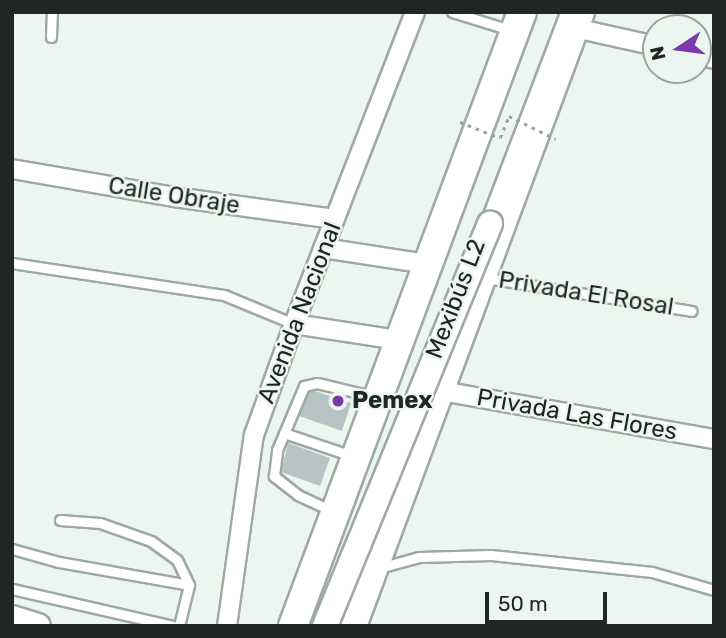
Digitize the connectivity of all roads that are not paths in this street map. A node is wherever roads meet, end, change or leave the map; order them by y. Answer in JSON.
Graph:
{"nodes":[{"id":1,"x":52,"y":12,"type":"edge"},
{"id":2,"x":415,"y":12,"type":"edge"},
{"id":3,"x":452,"y":12,"type":"edge"},
{"id":4,"x":573,"y":18,"type":"edge"},
{"id":5,"x":518,"y":22,"type":"edge"},
{"id":6,"x":51,"y":37,"type":"dead end"},
{"id":7,"x":642,"y":41,"type":"edge"},
{"id":8,"x":552,"y":88,"type":"junction"},
{"id":9,"x":12,"y":169,"type":"edge"},
{"id":10,"x":335,"y":219,"type":"junction"},
{"id":11,"x":323,"y":248,"type":"junction"},
{"id":12,"x":12,"y":263,"type":"edge"},
{"id":13,"x":428,"y":264,"type":"junction"},
{"id":14,"x":481,"y":278,"type":"junction"},
{"id":15,"x":691,"y":311,"type":"dead end"},
{"id":16,"x":294,"y":324,"type":"junction"},
{"id":17,"x":399,"y":340,"type":"junction"},
{"id":18,"x":441,"y":391,"type":"junction"},
{"id":19,"x":378,"y":397,"type":"junction"},
{"id":20,"x":284,"y":433,"type":"junction"},
{"id":21,"x":714,"y":439,"type":"edge"},
{"id":22,"x":356,"y":457,"type":"junction"},
{"id":23,"x":335,"y":512,"type":"junction"},
{"id":24,"x":60,"y":520,"type":"dead end"},
{"id":25,"x":12,"y":549,"type":"edge"},
{"id":26,"x":374,"y":569,"type":"junction"},
{"id":27,"x":189,"y":585,"type":"junction"},
{"id":28,"x":12,"y":589,"type":"edge"},
{"id":29,"x":714,"y":590,"type":"edge"},
{"id":30,"x":12,"y":618,"type":"edge"},
{"id":31,"x":38,"y":626,"type":"edge"},
{"id":32,"x":173,"y":626,"type":"edge"},
{"id":33,"x":180,"y":626,"type":"edge"},
{"id":34,"x":227,"y":626,"type":"edge"},
{"id":35,"x":293,"y":626,"type":"edge"},
{"id":36,"x":325,"y":626,"type":"edge"},
{"id":37,"x":332,"y":626,"type":"edge"},
{"id":38,"x":352,"y":626,"type":"edge"}],
"edges":[{"from":1,"to":6,"type":"lane"},
{"from":2,"to":10,"type":"street","name":"Avenida Nacional"},
{"from":3,"to":5,"type":"lane"},
{"from":4,"to":7,"type":"street"},
{"from":4,"to":8,"type":"main road"},
{"from":4,"to":37,"type":"lane","name":"Mexibús L2"},
{"from":5,"to":13,"type":"main road"},
{"from":8,"to":14,"type":"main road"},
{"from":8,"to":36,"type":"main road","bridge":true},
{"from":9,"to":10,"type":"street","name":"Calle Obraje"},
{"from":10,"to":11,"type":"street","name":"Avenida Nacional"},
{"from":11,"to":13,"type":"street"},
{"from":11,"to":16,"type":"street","name":"Avenida Nacional"},
{"from":12,"to":16,"type":"lane"},
{"from":13,"to":17,"type":"main road"},
{"from":14,"to":15,"type":"lane","name":"Privada El Rosal"},
{"from":14,"to":18,"type":"main road"},
{"from":16,"to":17,"type":"street"},
{"from":16,"to":34,"type":"street","name":"Avenida Nacional"},
{"from":17,"to":19,"type":"main road"},
{"from":18,"to":21,"type":"street","name":"Privada Las Flores"},
{"from":18,"to":26,"type":"main road"},
{"from":19,"to":20,"type":"lane"},
{"from":19,"to":22,"type":"main road"},
{"from":20,"to":22,"type":"lane"},
{"from":20,"to":23,"type":"lane"},
{"from":22,"to":23,"type":"main road"},
{"from":23,"to":35,"type":"main road"},
{"from":24,"to":27,"type":"lane"},
{"from":25,"to":27,"type":"lane"},
{"from":26,"to":29,"type":"lane"},
{"from":26,"to":38,"type":"main road"},
{"from":27,"to":33,"type":"lane"},
{"from":28,"to":32,"type":"lane"},
{"from":30,"to":31,"type":"main road"}]}
